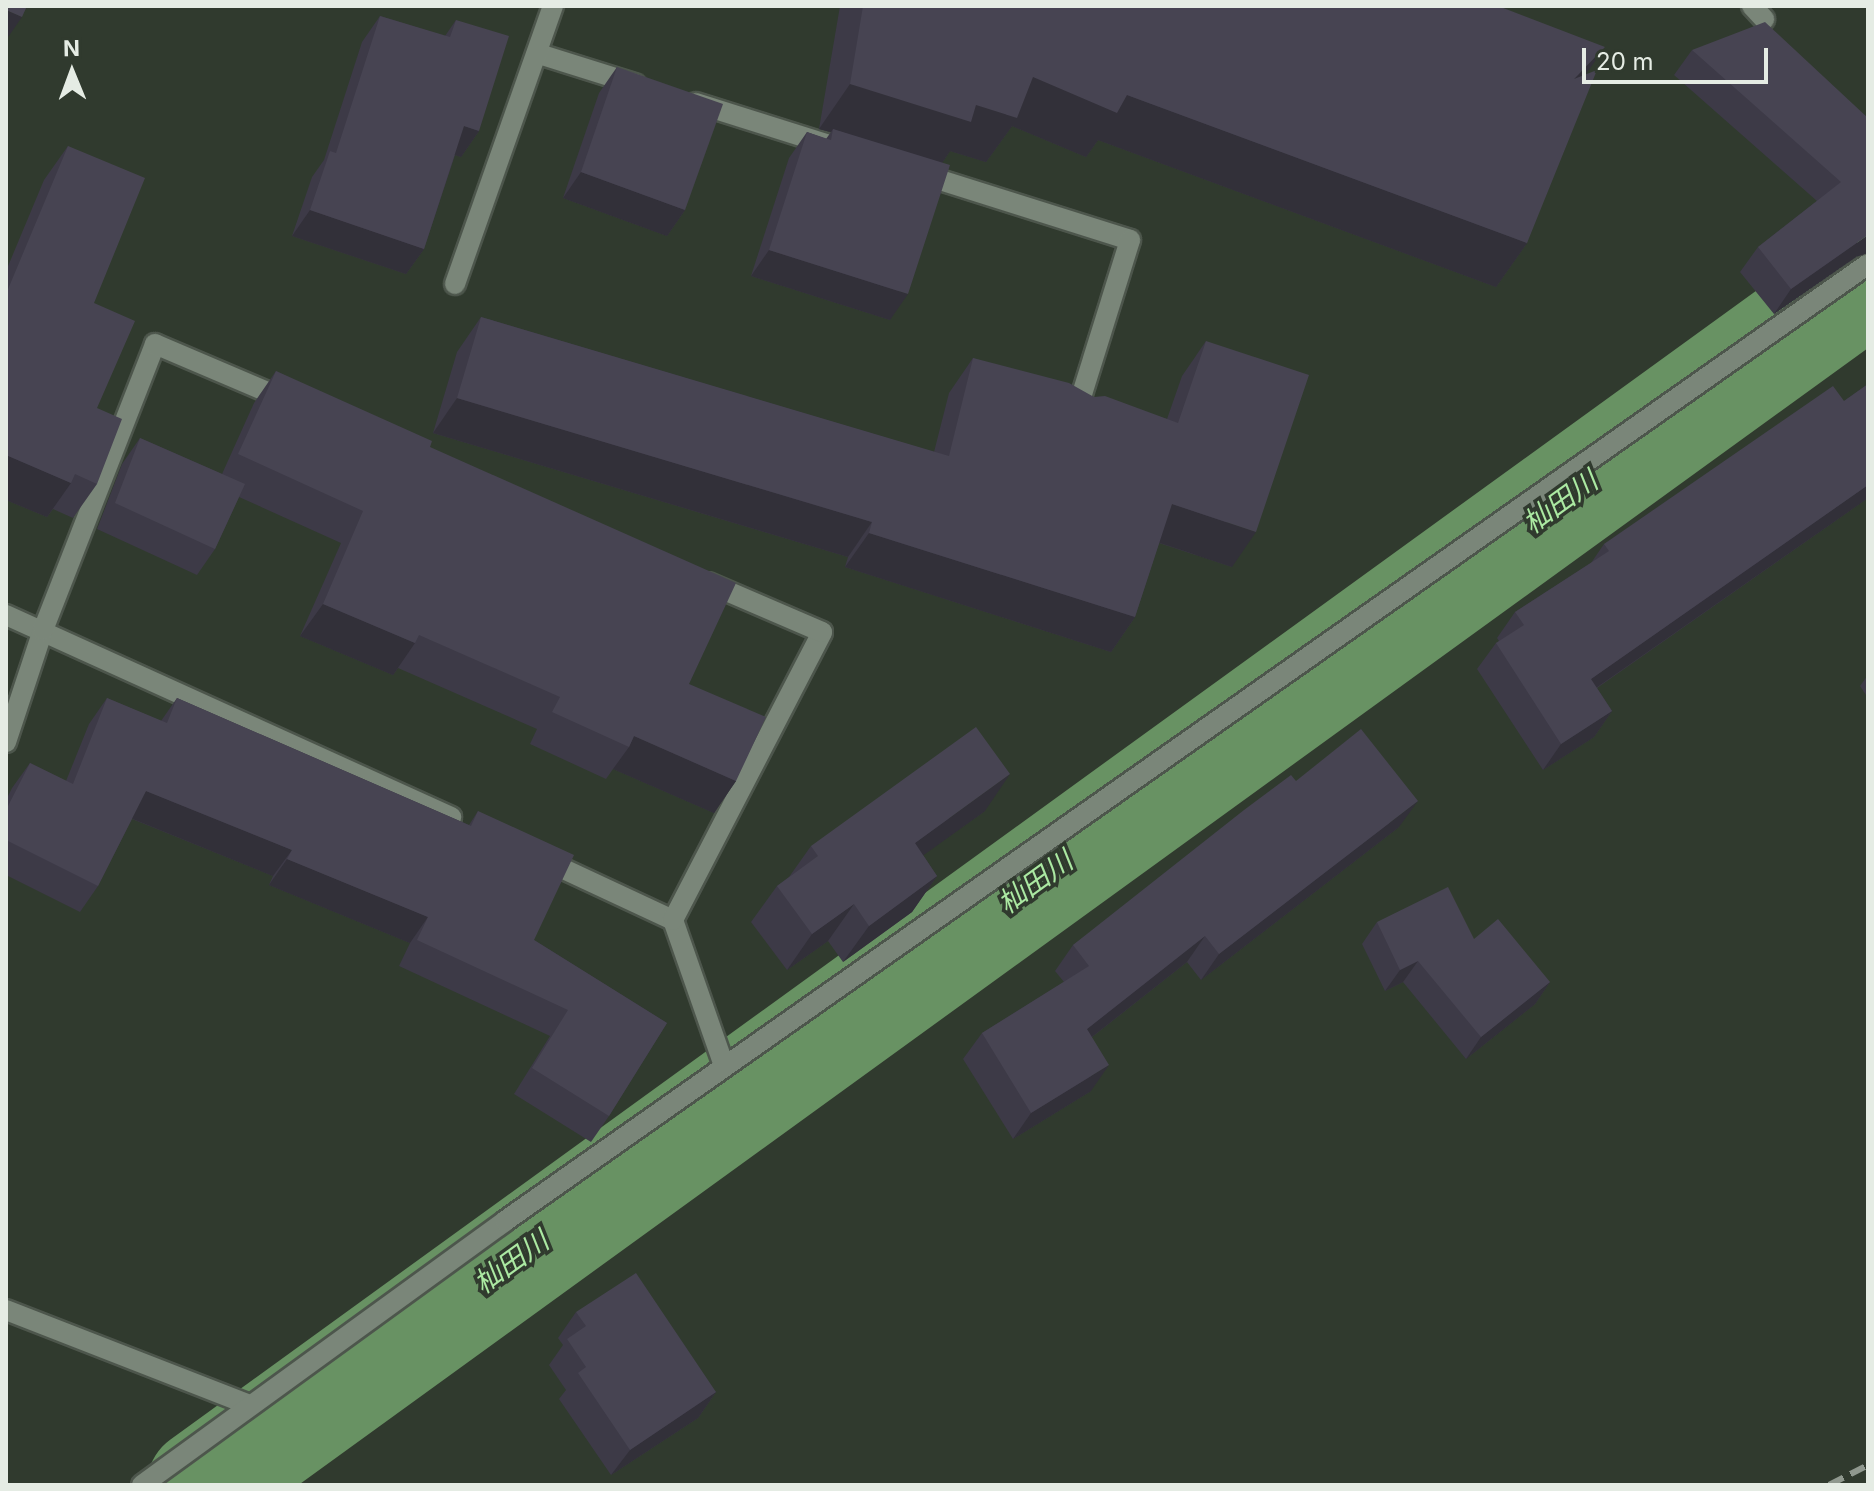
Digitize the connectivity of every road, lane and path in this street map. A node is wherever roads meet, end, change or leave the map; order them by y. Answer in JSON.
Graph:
{"nodes":[{"id":1,"x":553,"y":6,"type":"edge"},
{"id":2,"x":539,"y":54,"type":"junction"},
{"id":3,"x":857,"y":154,"type":"edge"},
{"id":4,"x":903,"y":169,"type":"edge"},
{"id":5,"x":1868,"y":264,"type":"edge"},
{"id":6,"x":455,"y":284,"type":"dead end"},
{"id":7,"x":300,"y":406,"type":"edge"},
{"id":8,"x":1074,"y":420,"type":"edge"},
{"id":9,"x":691,"y":575,"type":"edge"},
{"id":10,"x":6,"y":615,"type":"edge"},
{"id":11,"x":43,"y":630,"type":"junction"},
{"id":12,"x":6,"y":742,"type":"edge"},
{"id":13,"x":473,"y":827,"type":"edge"},
{"id":14,"x":516,"y":847,"type":"edge"},
{"id":15,"x":673,"y":920,"type":"junction"},
{"id":16,"x":724,"y":1066,"type":"junction"},
{"id":17,"x":6,"y":1310,"type":"edge"},
{"id":18,"x":250,"y":1405,"type":"junction"},
{"id":19,"x":142,"y":1485,"type":"edge"}],
"edges":[{"from":1,"to":2,"type":"street"},
{"from":2,"to":3,"type":"street"},
{"from":2,"to":6,"type":"street"},
{"from":4,"to":8,"type":"street"},
{"from":5,"to":16,"type":"street"},
{"from":7,"to":11,"type":"street"},
{"from":9,"to":15,"type":"street"},
{"from":10,"to":11,"type":"street"},
{"from":11,"to":12,"type":"street"},
{"from":11,"to":13,"type":"street"},
{"from":14,"to":15,"type":"street"},
{"from":15,"to":16,"type":"street"},
{"from":16,"to":18,"type":"street"},
{"from":17,"to":18,"type":"street"},
{"from":18,"to":19,"type":"street"}]}
